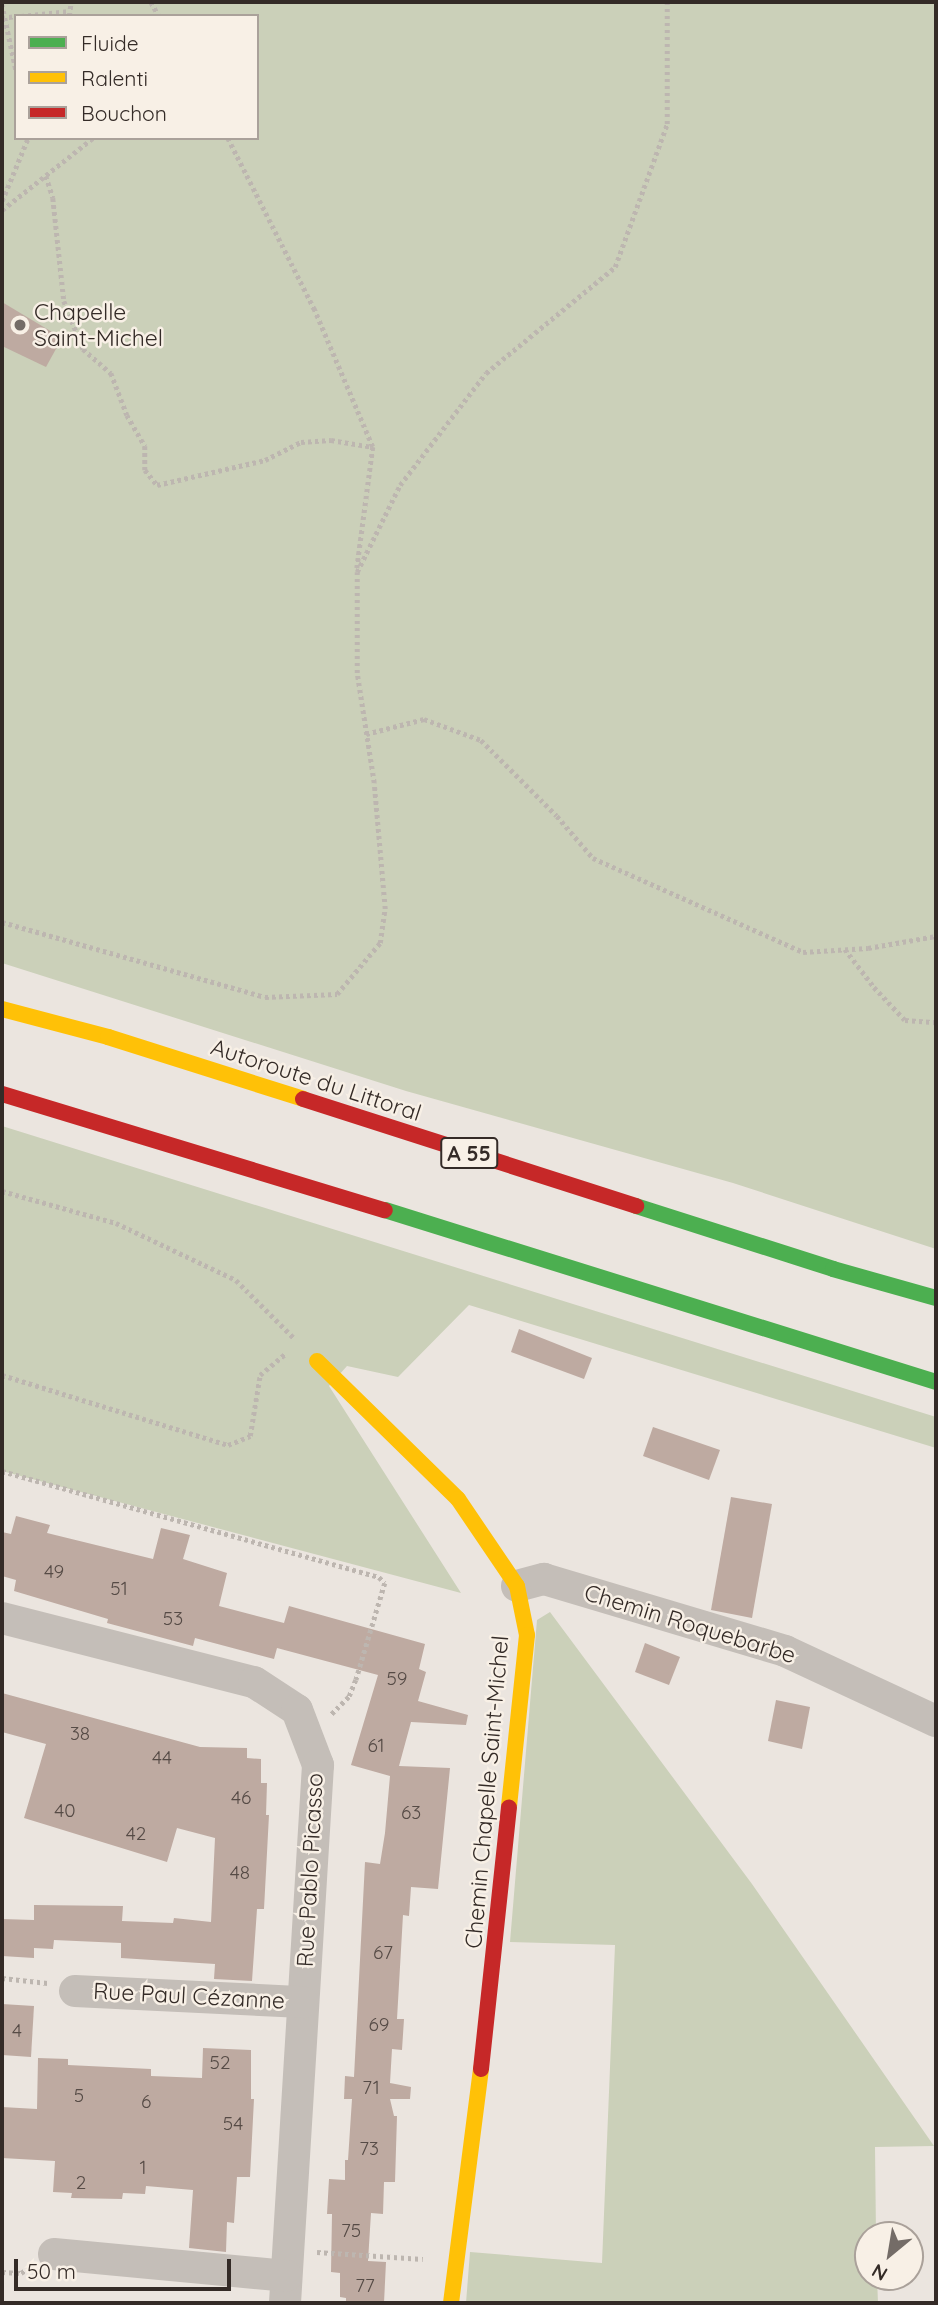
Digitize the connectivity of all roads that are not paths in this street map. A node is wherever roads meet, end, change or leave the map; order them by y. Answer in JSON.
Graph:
{"nodes":[{"id":1,"x":2,"y":1009,"type":"edge"},
{"id":2,"x":2,"y":1094,"type":"edge"},
{"id":3,"x":936,"y":1298,"type":"edge"},
{"id":4,"x":317,"y":1361,"type":"road end"},
{"id":5,"x":936,"y":1382,"type":"edge"},
{"id":6,"x":517,"y":1586,"type":"junction"},
{"id":7,"x":2,"y":1618,"type":"edge"},
{"id":8,"x":936,"y":1721,"type":"edge"},
{"id":9,"x":75,"y":1991,"type":"road end"},
{"id":10,"x":303,"y":2002,"type":"junction"},
{"id":11,"x":54,"y":2254,"type":"dead end"},
{"id":12,"x":286,"y":2277,"type":"edge"},
{"id":13,"x":451,"y":2303,"type":"edge"}],
"edges":[{"from":1,"to":3,"type":"main road","name":"Autoroute du Littoral","number":"A 55"},
{"from":2,"to":5,"type":"main road"},
{"from":4,"to":6,"type":"main road","name":"Chemin Chapelle Saint-Michel"},
{"from":6,"to":8,"type":"street","name":"Chemin Roquebarbe"},
{"from":6,"to":13,"type":"main road","name":"Chemin Chapelle Saint-Michel"},
{"from":7,"to":10,"type":"street","name":"Rue Pablo Picasso"},
{"from":9,"to":10,"type":"street","name":"Rue Paul Cézanne"},
{"from":10,"to":12,"type":"street","name":"Rue Pablo Picasso"},
{"from":11,"to":12,"type":"street"}]}
